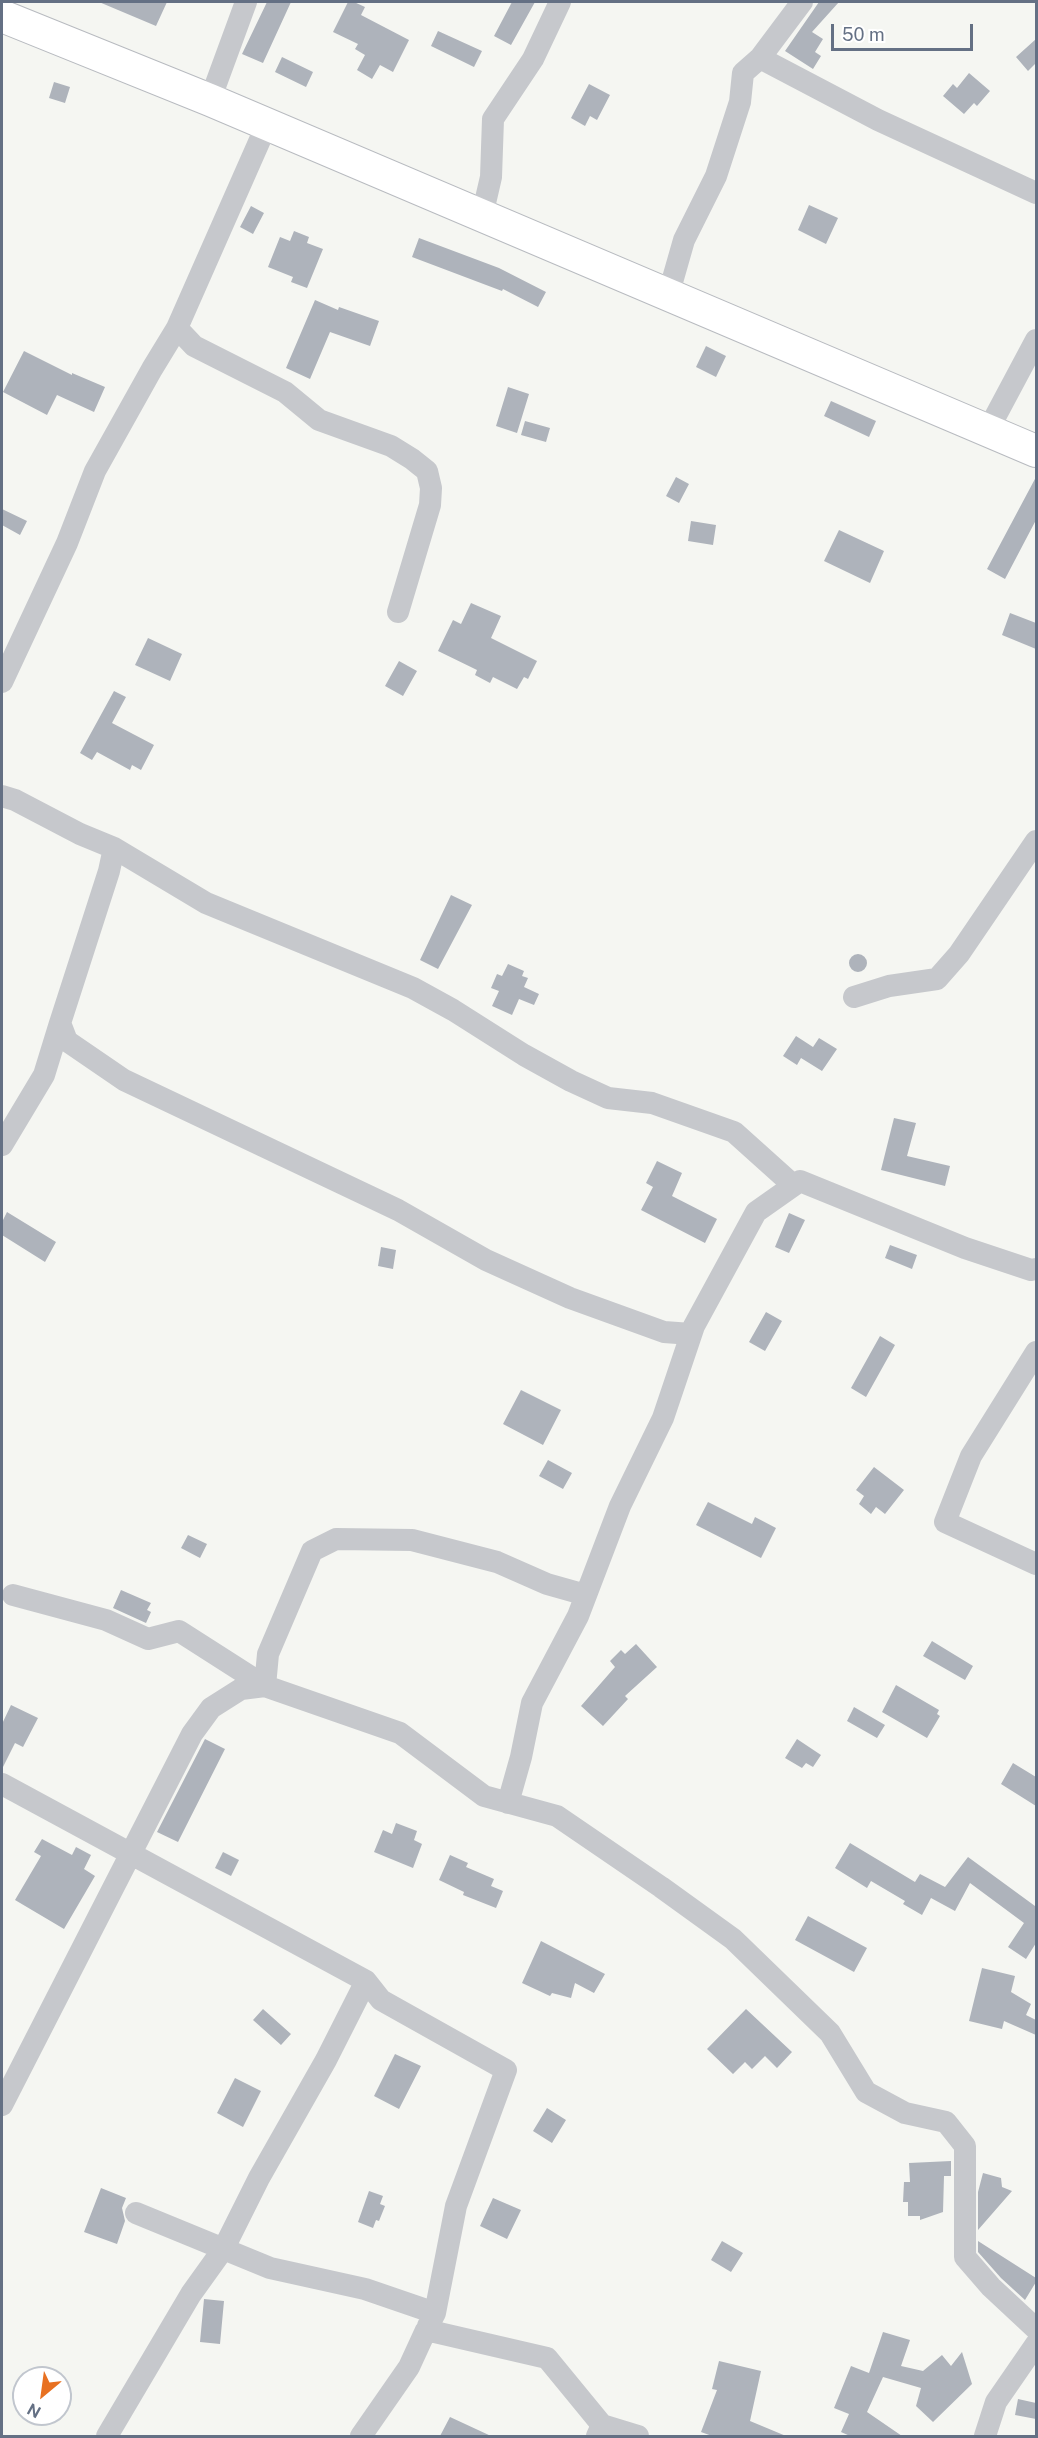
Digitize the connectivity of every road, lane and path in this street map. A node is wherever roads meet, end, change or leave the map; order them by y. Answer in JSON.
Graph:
{"nodes":[{"id":1,"x":246,"y":2,"type":"edge"},
{"id":2,"x":560,"y":2,"type":"edge"},
{"id":3,"x":802,"y":2,"type":"edge"},
{"id":4,"x":2,"y":16,"type":"edge"},
{"id":5,"x":760,"y":58,"type":"junction"},
{"id":6,"x":210,"y":100,"type":"junction"},
{"id":7,"x":267,"y":124,"type":"junction"},
{"id":8,"x":1036,"y":193,"type":"edge"},
{"id":9,"x":482,"y":216,"type":"junction"},
{"id":10,"x":669,"y":296,"type":"junction"},
{"id":11,"x":177,"y":328,"type":"junction"},
{"id":12,"x":1036,"y":340,"type":"edge"},
{"id":13,"x":987,"y":432,"type":"junction"},
{"id":14,"x":1036,"y":451,"type":"edge"},
{"id":15,"x":399,"y":612,"type":"dead end"},
{"id":16,"x":2,"y":682,"type":"edge"},
{"id":17,"x":2,"y":796,"type":"edge"},
{"id":18,"x":1036,"y":841,"type":"edge"},
{"id":19,"x":114,"y":848,"type":"junction"},
{"id":20,"x":854,"y":997,"type":"dead end"},
{"id":21,"x":60,"y":1023,"type":"junction"},
{"id":22,"x":2,"y":1145,"type":"edge"},
{"id":23,"x":793,"y":1185,"type":"junction"},
{"id":24,"x":1036,"y":1269,"type":"edge"},
{"id":25,"x":691,"y":1334,"type":"junction"},
{"id":26,"x":1036,"y":1352,"type":"edge"},
{"id":27,"x":1036,"y":1564,"type":"edge"},
{"id":28,"x":13,"y":1595,"type":"dead end"},
{"id":29,"x":586,"y":1595,"type":"junction"},
{"id":30,"x":265,"y":1686,"type":"junction"},
{"id":31,"x":2,"y":1784,"type":"edge"},
{"id":32,"x":507,"y":1803,"type":"junction"},
{"id":33,"x":132,"y":1854,"type":"junction"},
{"id":34,"x":366,"y":1981,"type":"junction"},
{"id":35,"x":2,"y":2105,"type":"edge"},
{"id":36,"x":136,"y":2213,"type":"dead end"},
{"id":37,"x":224,"y":2248,"type":"junction"},
{"id":38,"x":431,"y":2321,"type":"junction"},
{"id":39,"x":1036,"y":2329,"type":"edge"},
{"id":40,"x":1036,"y":2344,"type":"edge"},
{"id":41,"x":600,"y":2431,"type":"edge"},
{"id":42,"x":107,"y":2436,"type":"edge"},
{"id":43,"x":361,"y":2436,"type":"edge"},
{"id":44,"x":638,"y":2436,"type":"edge"},
{"id":45,"x":985,"y":2436,"type":"edge"}],
"edges":[{"from":1,"to":6,"type":"street"},
{"from":2,"to":9,"type":"street"},
{"from":3,"to":5,"type":"street"},
{"from":4,"to":6,"type":"street"},
{"from":5,"to":8,"type":"street"},
{"from":5,"to":10,"type":"street"},
{"from":6,"to":7,"type":"street"},
{"from":7,"to":9,"type":"street"},
{"from":7,"to":11,"type":"street"},
{"from":9,"to":10,"type":"street"},
{"from":10,"to":13,"type":"street"},
{"from":11,"to":15,"type":"street"},
{"from":11,"to":16,"type":"street"},
{"from":12,"to":13,"type":"street"},
{"from":13,"to":14,"type":"street"},
{"from":17,"to":19,"type":"street"},
{"from":18,"to":20,"type":"street"},
{"from":19,"to":21,"type":"street"},
{"from":19,"to":23,"type":"street"},
{"from":21,"to":22,"type":"street"},
{"from":21,"to":25,"type":"street"},
{"from":23,"to":24,"type":"street"},
{"from":23,"to":25,"type":"street"},
{"from":25,"to":29,"type":"street"},
{"from":26,"to":27,"type":"street"},
{"from":28,"to":30,"type":"street"},
{"from":29,"to":30,"type":"street"},
{"from":29,"to":32,"type":"street"},
{"from":30,"to":32,"type":"street"},
{"from":30,"to":33,"type":"street"},
{"from":31,"to":33,"type":"street"},
{"from":32,"to":39,"type":"street"},
{"from":33,"to":34,"type":"street"},
{"from":33,"to":35,"type":"street"},
{"from":34,"to":37,"type":"street"},
{"from":34,"to":38,"type":"street"},
{"from":36,"to":37,"type":"street"},
{"from":37,"to":38,"type":"street"},
{"from":37,"to":42,"type":"street"},
{"from":38,"to":41,"type":"street"},
{"from":38,"to":43,"type":"street"},
{"from":40,"to":45,"type":"street"},
{"from":41,"to":44,"type":"street"}]}
